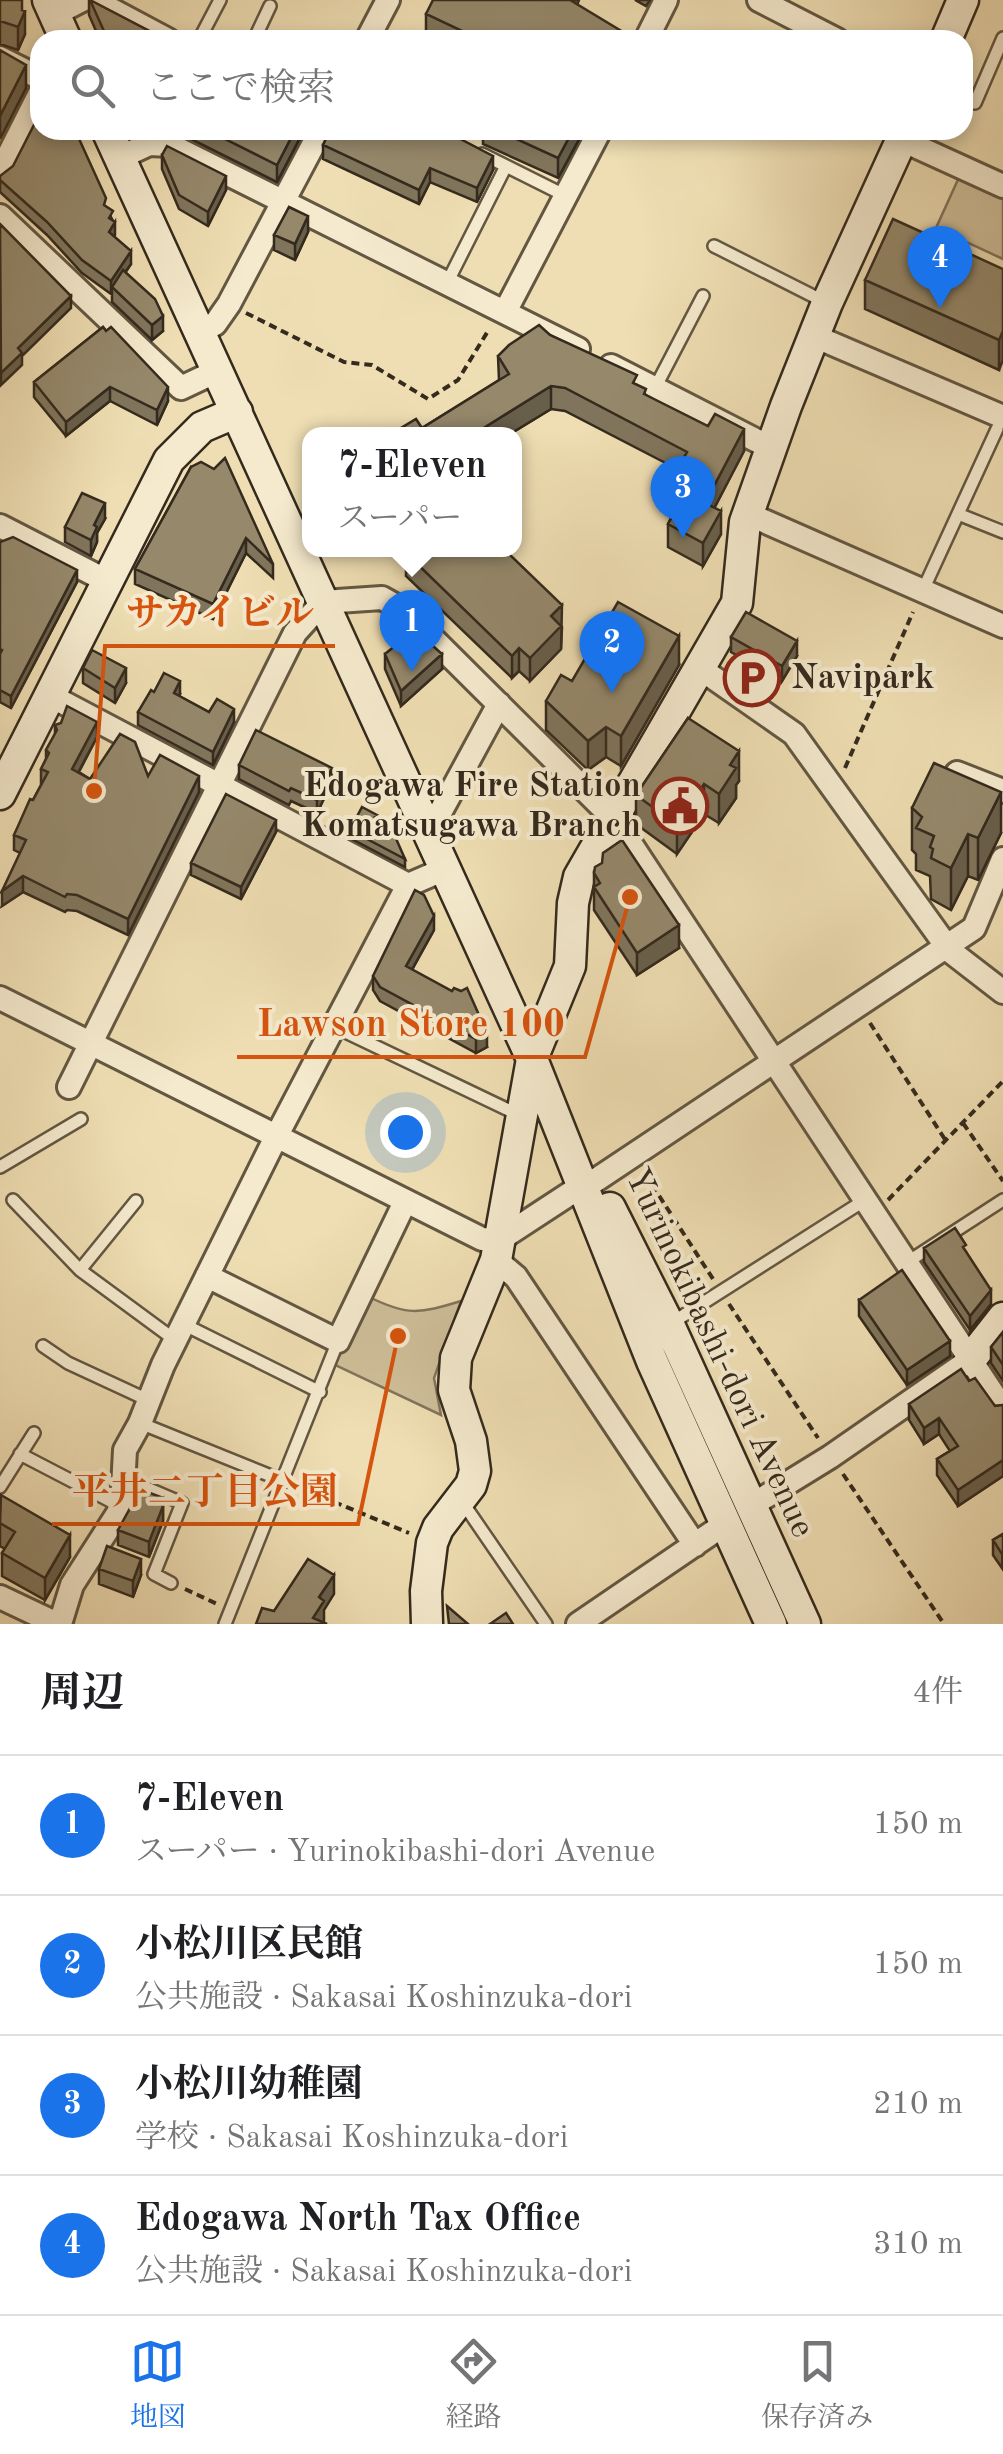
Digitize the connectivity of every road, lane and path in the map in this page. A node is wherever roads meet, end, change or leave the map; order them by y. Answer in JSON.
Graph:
{"nodes":[{"id":1,"x":93,"y":0,"type":"edge"},
{"id":2,"x":220,"y":0,"type":"edge"},
{"id":3,"x":388,"y":0,"type":"edge"},
{"id":4,"x":666,"y":0,"type":"edge"},
{"id":5,"x":759,"y":0,"type":"edge"},
{"id":6,"x":963,"y":0,"type":"edge"},
{"id":7,"x":270,"y":6,"type":"dead end"},
{"id":8,"x":149,"y":30,"type":"edge"},
{"id":9,"x":204,"y":30,"type":"edge"},
{"id":10,"x":259,"y":30,"type":"edge"},
{"id":11,"x":372,"y":30,"type":"edge"},
{"id":12,"x":651,"y":30,"type":"edge"},
{"id":13,"x":818,"y":30,"type":"edge"},
{"id":14,"x":950,"y":30,"type":"edge"},
{"id":15,"x":1003,"y":38,"type":"edge"},
{"id":16,"x":0,"y":58,"type":"edge"},
{"id":17,"x":30,"y":73,"type":"edge"},
{"id":18,"x":973,"y":102,"type":"edge"},
{"id":19,"x":30,"y":114,"type":"edge"},
{"id":20,"x":316,"y":140,"type":"edge"},
{"id":21,"x":595,"y":140,"type":"edge"},
{"id":22,"x":902,"y":140,"type":"edge"},
{"id":23,"x":914,"y":140,"type":"edge"},
{"id":24,"x":113,"y":144,"type":"edge"},
{"id":25,"x":462,"y":144,"type":"edge"},
{"id":26,"x":506,"y":166,"type":"junction"},
{"id":27,"x":0,"y":172,"type":"edge"},
{"id":28,"x":1003,"y":186,"type":"edge"},
{"id":29,"x":566,"y":196,"type":"junction"},
{"id":30,"x":283,"y":203,"type":"junction"},
{"id":31,"x":0,"y":216,"type":"edge"},
{"id":32,"x":714,"y":246,"type":"dead end"},
{"id":33,"x":447,"y":283,"type":"junction"},
{"id":34,"x":703,"y":296,"type":"dead end"},
{"id":35,"x":827,"y":303,"type":"junction"},
{"id":36,"x":229,"y":304,"type":"junction"},
{"id":37,"x":503,"y":311,"type":"junction"},
{"id":38,"x":198,"y":332,"type":"junction"},
{"id":39,"x":814,"y":336,"type":"junction"},
{"id":40,"x":218,"y":370,"type":"junction"},
{"id":41,"x":655,"y":388,"type":"junction"},
{"id":42,"x":238,"y":412,"type":"junction"},
{"id":43,"x":1001,"y":424,"type":"edge"},
{"id":44,"x":773,"y":449,"type":"junction"},
{"id":45,"x":748,"y":514,"type":"junction"},
{"id":46,"x":958,"y":514,"type":"junction"},
{"id":47,"x":0,"y":526,"type":"edge"},
{"id":48,"x":1003,"y":532,"type":"edge"},
{"id":49,"x":302,"y":555,"type":"edge"},
{"id":50,"x":303,"y":557,"type":"edge"},
{"id":51,"x":107,"y":581,"type":"junction"},
{"id":52,"x":923,"y":590,"type":"junction"},
{"id":53,"x":323,"y":602,"type":"junction"},
{"id":54,"x":1003,"y":626,"type":"edge"},
{"id":55,"x":700,"y":668,"type":"junction"},
{"id":56,"x":48,"y":695,"type":"junction"},
{"id":57,"x":499,"y":704,"type":"junction"},
{"id":58,"x":957,"y":772,"type":"edge"},
{"id":59,"x":218,"y":787,"type":"junction"},
{"id":60,"x":835,"y":791,"type":"junction"},
{"id":61,"x":1003,"y":791,"type":"edge"},
{"id":62,"x":0,"y":794,"type":"edge"},
{"id":63,"x":614,"y":820,"type":"junction"},
{"id":64,"x":429,"y":833,"type":"junction"},
{"id":65,"x":1003,"y":859,"type":"edge"},
{"id":66,"x":445,"y":869,"type":"junction"},
{"id":67,"x":408,"y":885,"type":"junction"},
{"id":68,"x":947,"y":946,"type":"junction"},
{"id":69,"x":1003,"y":992,"type":"edge"},
{"id":70,"x":0,"y":998,"type":"edge"},
{"id":71,"x":859,"y":1006,"type":"junction"},
{"id":72,"x":333,"y":1026,"type":"junction"},
{"id":73,"x":91,"y":1044,"type":"junction"},
{"id":74,"x":532,"y":1059,"type":"junction"},
{"id":75,"x":772,"y":1062,"type":"junction"},
{"id":76,"x":1003,"y":1082,"type":"edge"},
{"id":77,"x":70,"y":1087,"type":"dead end"},
{"id":78,"x":521,"y":1116,"type":"junction"},
{"id":79,"x":81,"y":1119,"type":"dead end"},
{"id":80,"x":963,"y":1123,"type":"junction"},
{"id":81,"x":276,"y":1138,"type":"junction"},
{"id":82,"x":946,"y":1140,"type":"junction"},
{"id":83,"x":632,"y":1155,"type":"junction"},
{"id":84,"x":0,"y":1166,"type":"edge"},
{"id":85,"x":1003,"y":1181,"type":"edge"},
{"id":86,"x":589,"y":1182,"type":"junction"},
{"id":87,"x":13,"y":1200,"type":"dead end"},
{"id":88,"x":1003,"y":1200,"type":"edge"},
{"id":89,"x":136,"y":1201,"type":"dead end"},
{"id":90,"x":405,"y":1202,"type":"junction"},
{"id":91,"x":869,"y":1207,"type":"junction"},
{"id":92,"x":498,"y":1250,"type":"junction"},
{"id":93,"x":906,"y":1262,"type":"junction"},
{"id":94,"x":80,"y":1270,"type":"junction"},
{"id":95,"x":207,"y":1276,"type":"junction"},
{"id":96,"x":722,"y":1293,"type":"junction"},
{"id":97,"x":1003,"y":1318,"type":"edge"},
{"id":98,"x":669,"y":1324,"type":"junction"},
{"id":99,"x":179,"y":1332,"type":"junction"},
{"id":100,"x":338,"y":1342,"type":"junction"},
{"id":101,"x":42,"y":1346,"type":"dead end"},
{"id":102,"x":970,"y":1360,"type":"junction"},
{"id":103,"x":320,"y":1392,"type":"junction"},
{"id":104,"x":1003,"y":1409,"type":"edge"},
{"id":105,"x":145,"y":1412,"type":"junction"},
{"id":106,"x":34,"y":1433,"type":"dead end"},
{"id":107,"x":20,"y":1454,"type":"junction"},
{"id":108,"x":830,"y":1457,"type":"junction"},
{"id":109,"x":126,"y":1479,"type":"junction"},
{"id":110,"x":281,"y":1480,"type":"junction"},
{"id":111,"x":0,"y":1487,"type":"edge"},
{"id":112,"x":461,"y":1500,"type":"junction"},
{"id":113,"x":752,"y":1505,"type":"junction"},
{"id":114,"x":122,"y":1506,"type":"junction"},
{"id":115,"x":725,"y":1524,"type":"junction"},
{"id":116,"x":432,"y":1543,"type":"junction"},
{"id":117,"x":695,"y":1545,"type":"junction"},
{"id":118,"x":140,"y":1564,"type":"edge"},
{"id":119,"x":156,"y":1570,"type":"junction"},
{"id":120,"x":170,"y":1582,"type":"joint"},
{"id":121,"x":0,"y":1598,"type":"edge"},
{"id":122,"x":231,"y":1610,"type":"junction"},
{"id":123,"x":59,"y":1624,"type":"edge"},
{"id":124,"x":225,"y":1624,"type":"edge"},
{"id":125,"x":427,"y":1624,"type":"edge"},
{"id":126,"x":546,"y":1624,"type":"edge"},
{"id":127,"x":578,"y":1624,"type":"edge"},
{"id":128,"x":771,"y":1624,"type":"edge"},
{"id":129,"x":805,"y":1624,"type":"edge"},
{"id":130,"x":944,"y":1624,"type":"edge"}],
"edges":[{"from":1,"to":8,"type":"street"},
{"from":2,"to":9,"type":"lane"},
{"from":3,"to":11,"type":"street"},
{"from":4,"to":12,"type":"street"},
{"from":5,"to":13,"type":"street"},
{"from":6,"to":14,"type":"main road"},
{"from":7,"to":10,"type":"lane"},
{"from":15,"to":18,"type":"lane"},
{"from":16,"to":17,"type":"street"},
{"from":19,"to":27,"type":"street"},
{"from":20,"to":30,"type":"street"},
{"from":21,"to":29,"type":"street"},
{"from":22,"to":35,"type":"main road"},
{"from":23,"to":28,"type":"street"},
{"from":24,"to":30,"type":"street"},
{"from":24,"to":38,"type":"main road","name":"Yurinokibashi-dori Avenue"},
{"from":25,"to":26,"type":"lane"},
{"from":26,"to":29,"type":"lane"},
{"from":26,"to":33,"type":"lane"},
{"from":29,"to":37,"type":"street"},
{"from":30,"to":33,"type":"street"},
{"from":30,"to":36,"type":"street"},
{"from":31,"to":40,"type":"street"},
{"from":32,"to":35,"type":"lane"},
{"from":33,"to":37,"type":"street"},
{"from":34,"to":41,"type":"lane"},
{"from":35,"to":39,"type":"main road"},
{"from":36,"to":37,"type":"path"},
{"from":36,"to":38,"type":"street"},
{"from":37,"to":41,"type":"street"},
{"from":38,"to":40,"type":"main road","name":"Yurinokibashi-dori Avenue"},
{"from":39,"to":43,"type":"street"},
{"from":39,"to":44,"type":"main road"},
{"from":40,"to":42,"type":"main road","name":"Yurinokibashi-dori Avenue"},
{"from":41,"to":44,"type":"street"},
{"from":42,"to":49,"type":"main road","name":"Yurinokibashi-dori Avenue"},
{"from":42,"to":51,"type":"main road"},
{"from":43,"to":46,"type":"lane"},
{"from":44,"to":45,"type":"main road"},
{"from":45,"to":52,"type":"street"},
{"from":45,"to":55,"type":"main road"},
{"from":46,"to":48,"type":"lane"},
{"from":46,"to":52,"type":"lane"},
{"from":47,"to":51,"type":"street"},
{"from":50,"to":53,"type":"main road","name":"Yurinokibashi-dori Avenue"},
{"from":51,"to":56,"type":"main road"},
{"from":52,"to":54,"type":"street"},
{"from":52,"to":60,"type":"path"},
{"from":53,"to":57,"type":"street"},
{"from":53,"to":59,"type":"street"},
{"from":53,"to":64,"type":"main road","name":"Yurinokibashi-dori Avenue"},
{"from":55,"to":60,"type":"street"},
{"from":55,"to":63,"type":"main road"},
{"from":56,"to":59,"type":"street"},
{"from":56,"to":62,"type":"main road"},
{"from":57,"to":63,"type":"street"},
{"from":57,"to":64,"type":"street"},
{"from":58,"to":61,"type":"street"},
{"from":59,"to":67,"type":"street"},
{"from":59,"to":73,"type":"street"},
{"from":60,"to":68,"type":"street"},
{"from":63,"to":74,"type":"main road"},
{"from":63,"to":75,"type":"street"},
{"from":64,"to":66,"type":"main road","name":"Yurinokibashi-dori Avenue"},
{"from":65,"to":68,"type":"street"},
{"from":66,"to":67,"type":"street"},
{"from":66,"to":74,"type":"main road","name":"Yurinokibashi-dori Avenue"},
{"from":67,"to":72,"type":"street"},
{"from":68,"to":69,"type":"street"},
{"from":68,"to":71,"type":"street"},
{"from":70,"to":73,"type":"street"},
{"from":71,"to":75,"type":"street"},
{"from":71,"to":82,"type":"path"},
{"from":72,"to":78,"type":"lane"},
{"from":72,"to":81,"type":"street"},
{"from":73,"to":77,"type":"street"},
{"from":73,"to":81,"type":"street"},
{"from":74,"to":78,"type":"main road"},
{"from":74,"to":86,"type":"main road","name":"Yurinokibashi-dori Avenue"},
{"from":75,"to":83,"type":"street"},
{"from":75,"to":91,"type":"street"},
{"from":76,"to":80,"type":"path"},
{"from":78,"to":92,"type":"main road"},
{"from":79,"to":84,"type":"lane"},
{"from":80,"to":82,"type":"path"},
{"from":80,"to":85,"type":"path"},
{"from":81,"to":90,"type":"street"},
{"from":81,"to":95,"type":"street"},
{"from":82,"to":91,"type":"path"},
{"from":83,"to":86,"type":"street"},
{"from":83,"to":96,"type":"path"},
{"from":86,"to":92,"type":"street"},
{"from":86,"to":98,"type":"main road","name":"Yurinokibashi-dori Avenue"},
{"from":86,"to":115,"type":"main road","name":"Yurinokibashi-dori Avenue"},
{"from":87,"to":94,"type":"lane"},
{"from":88,"to":93,"type":"lane"},
{"from":89,"to":94,"type":"lane"},
{"from":90,"to":92,"type":"street"},
{"from":90,"to":100,"type":"street"},
{"from":91,"to":93,"type":"street"},
{"from":91,"to":96,"type":"lane"},
{"from":92,"to":112,"type":"main road"},
{"from":92,"to":117,"type":"street"},
{"from":93,"to":102,"type":"street"},
{"from":94,"to":99,"type":"lane"},
{"from":95,"to":99,"type":"street"},
{"from":95,"to":100,"type":"street"},
{"from":96,"to":98,"type":"lane"},
{"from":96,"to":108,"type":"path"},
{"from":97,"to":102,"type":"main road"},
{"from":98,"to":113,"type":"main road","name":"Yurinokibashi-dori Avenue"},
{"from":99,"to":103,"type":"lane"},
{"from":99,"to":105,"type":"street"},
{"from":100,"to":103,"type":"lane"},
{"from":101,"to":105,"type":"lane"},
{"from":102,"to":104,"type":"street"},
{"from":102,"to":108,"type":"street"},
{"from":103,"to":110,"type":"lane"},
{"from":105,"to":109,"type":"street"},
{"from":105,"to":110,"type":"lane"},
{"from":106,"to":107,"type":"lane"},
{"from":107,"to":111,"type":"lane"},
{"from":107,"to":114,"type":"lane"},
{"from":108,"to":113,"type":"street"},
{"from":108,"to":130,"type":"path"},
{"from":109,"to":114,"type":"street"},
{"from":109,"to":119,"type":"lane"},
{"from":110,"to":116,"type":"path"},
{"from":110,"to":122,"type":"lane"},
{"from":112,"to":116,"type":"main road"},
{"from":112,"to":126,"type":"lane"},
{"from":113,"to":129,"type":"main road","name":"Yurinokibashi-dori Avenue"},
{"from":114,"to":123,"type":"street"},
{"from":115,"to":117,"type":"street"},
{"from":115,"to":128,"type":"main road","name":"Yurinokibashi-dori Avenue"},
{"from":116,"to":125,"type":"main road"},
{"from":117,"to":127,"type":"street"},
{"from":118,"to":119,"type":"lane"},
{"from":119,"to":120,"type":"lane"},
{"from":120,"to":122,"type":"path"},
{"from":121,"to":123,"type":"street"},
{"from":122,"to":124,"type":"lane"}]}
